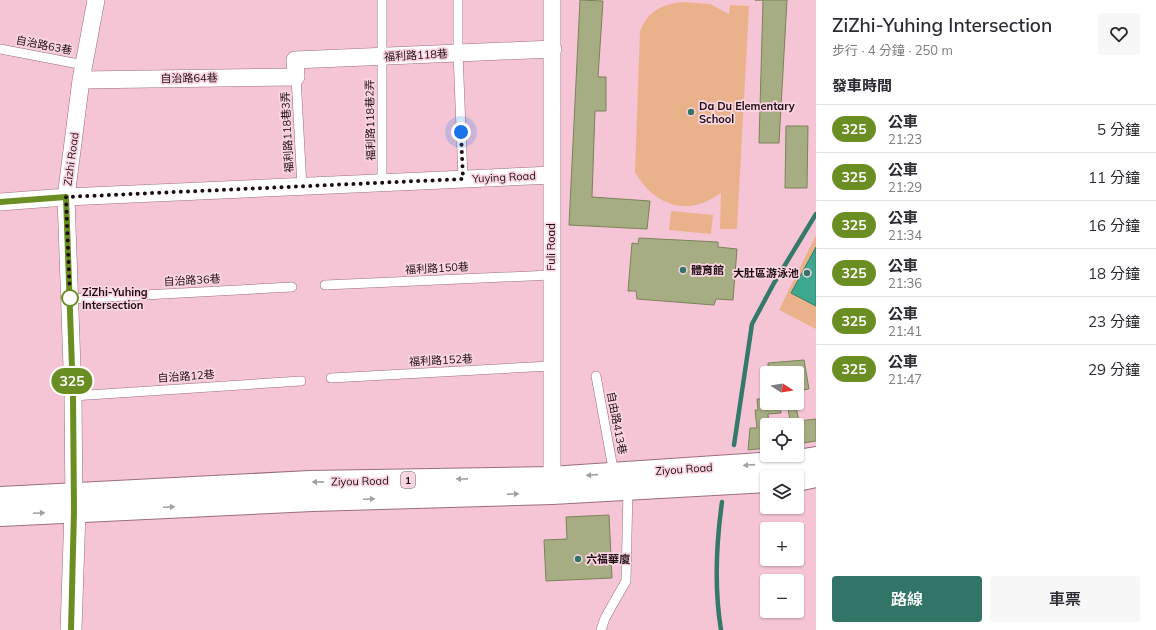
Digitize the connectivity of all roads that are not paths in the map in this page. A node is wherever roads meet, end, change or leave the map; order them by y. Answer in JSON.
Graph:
{"nodes":[{"id":1,"x":96,"y":0,"type":"edge"},
{"id":2,"x":382,"y":0,"type":"edge"},
{"id":3,"x":458,"y":0,"type":"edge"},
{"id":4,"x":552,"y":0,"type":"edge"},
{"id":5,"x":0,"y":49,"type":"edge"},
{"id":6,"x":553,"y":49,"type":"junction"},
{"id":7,"x":458,"y":53,"type":"junction"},
{"id":8,"x":381,"y":57,"type":"junction"},
{"id":9,"x":83,"y":73,"type":"junction"},
{"id":10,"x":296,"y":76,"type":"junction"},
{"id":11,"x":552,"y":175,"type":"junction"},
{"id":12,"x":463,"y":179,"type":"junction"},
{"id":13,"x":382,"y":182,"type":"junction"},
{"id":14,"x":302,"y":187,"type":"junction"},
{"id":15,"x":66,"y":197,"type":"junction"},
{"id":16,"x":0,"y":202,"type":"edge"},
{"id":17,"x":551,"y":275,"type":"junction"},
{"id":18,"x":325,"y":285,"type":"dead end"},
{"id":19,"x":292,"y":287,"type":"dead end"},
{"id":20,"x":70,"y":299,"type":"junction"},
{"id":21,"x":551,"y":366,"type":"junction"},
{"id":22,"x":596,"y":376,"type":"dead end"},
{"id":23,"x":331,"y":378,"type":"dead end"},
{"id":24,"x":301,"y":380,"type":"dead end"},
{"id":25,"x":73,"y":396,"type":"junction"},
{"id":26,"x":816,"y":458,"type":"edge"},
{"id":27,"x":816,"y":476,"type":"edge"},
{"id":28,"x":804,"y":479,"type":"edge"},
{"id":29,"x":621,"y":481,"type":"junction"},
{"id":30,"x":760,"y":482,"type":"edge"},
{"id":31,"x":551,"y":485,"type":"junction"},
{"id":32,"x":0,"y":498,"type":"edge"},
{"id":33,"x":74,"y":503,"type":"junction"},
{"id":34,"x":0,"y":515,"type":"edge"},
{"id":35,"x":71,"y":630,"type":"edge"},
{"id":36,"x":601,"y":630,"type":"edge"}],
"edges":[{"from":1,"to":9,"type":"street","name":"Zizhi Road"},
{"from":2,"to":8,"type":"lane","name":"福利路118巷2弄"},
{"from":3,"to":7,"type":"lane"},
{"from":4,"to":6,"type":"street","name":"Fuli Road"},
{"from":5,"to":9,"type":"lane","name":"自治路63巷"},
{"from":6,"to":7,"type":"street","name":"福利路118巷"},
{"from":6,"to":11,"type":"street","name":"Fuli Road"},
{"from":7,"to":8,"type":"street","name":"福利路118巷"},
{"from":7,"to":12,"type":"lane"},
{"from":8,"to":10,"type":"street","name":"福利路118巷"},
{"from":8,"to":13,"type":"lane","name":"福利路118巷2弄"},
{"from":9,"to":10,"type":"street","name":"自治路64巷"},
{"from":9,"to":15,"type":"street","name":"Zizhi Road"},
{"from":10,"to":14,"type":"lane","name":"福利路118巷3弄"},
{"from":11,"to":12,"type":"street","name":"Yuying Road"},
{"from":11,"to":17,"type":"street","name":"Fuli Road"},
{"from":12,"to":13,"type":"street","name":"Yuying Road"},
{"from":13,"to":14,"type":"street","name":"Yuying Road"},
{"from":14,"to":15,"type":"street","name":"Yuying Road"},
{"from":15,"to":16,"type":"street","name":"Yuying Road"},
{"from":15,"to":20,"type":"street","name":"Zizhi Road"},
{"from":17,"to":18,"type":"lane","name":"福利路150巷"},
{"from":17,"to":21,"type":"street","name":"Fuli Road"},
{"from":19,"to":20,"type":"lane","name":"自治路36巷"},
{"from":20,"to":25,"type":"street","name":"Zizhi Road"},
{"from":21,"to":23,"type":"lane","name":"福利路152巷"},
{"from":21,"to":31,"type":"street","name":"Fuli Road"},
{"from":22,"to":29,"type":"lane","name":"自由路413巷"},
{"from":24,"to":25,"type":"lane","name":"自治路12巷"},
{"from":25,"to":33,"type":"street","name":"Zizhi Road"},
{"from":26,"to":29,"type":"main road","name":"Ziyou Road","number":"1","one_way":true},
{"from":27,"to":28,"type":"main road"},
{"from":29,"to":30,"type":"main road","name":"Ziyou Road","number":"1"},
{"from":29,"to":31,"type":"main road","name":"Ziyou Road","number":"1"},
{"from":29,"to":36,"type":"lane","name":"自由路413巷"},
{"from":31,"to":33,"type":"main road","name":"Ziyou Road","number":"1"},
{"from":32,"to":33,"type":"main road","name":"Ziyou Road","number":"1"},
{"from":34,"to":33,"type":"main road","name":"Ziyou Road","number":"1","one_way":true},
{"from":33,"to":35,"type":"street"}]}
